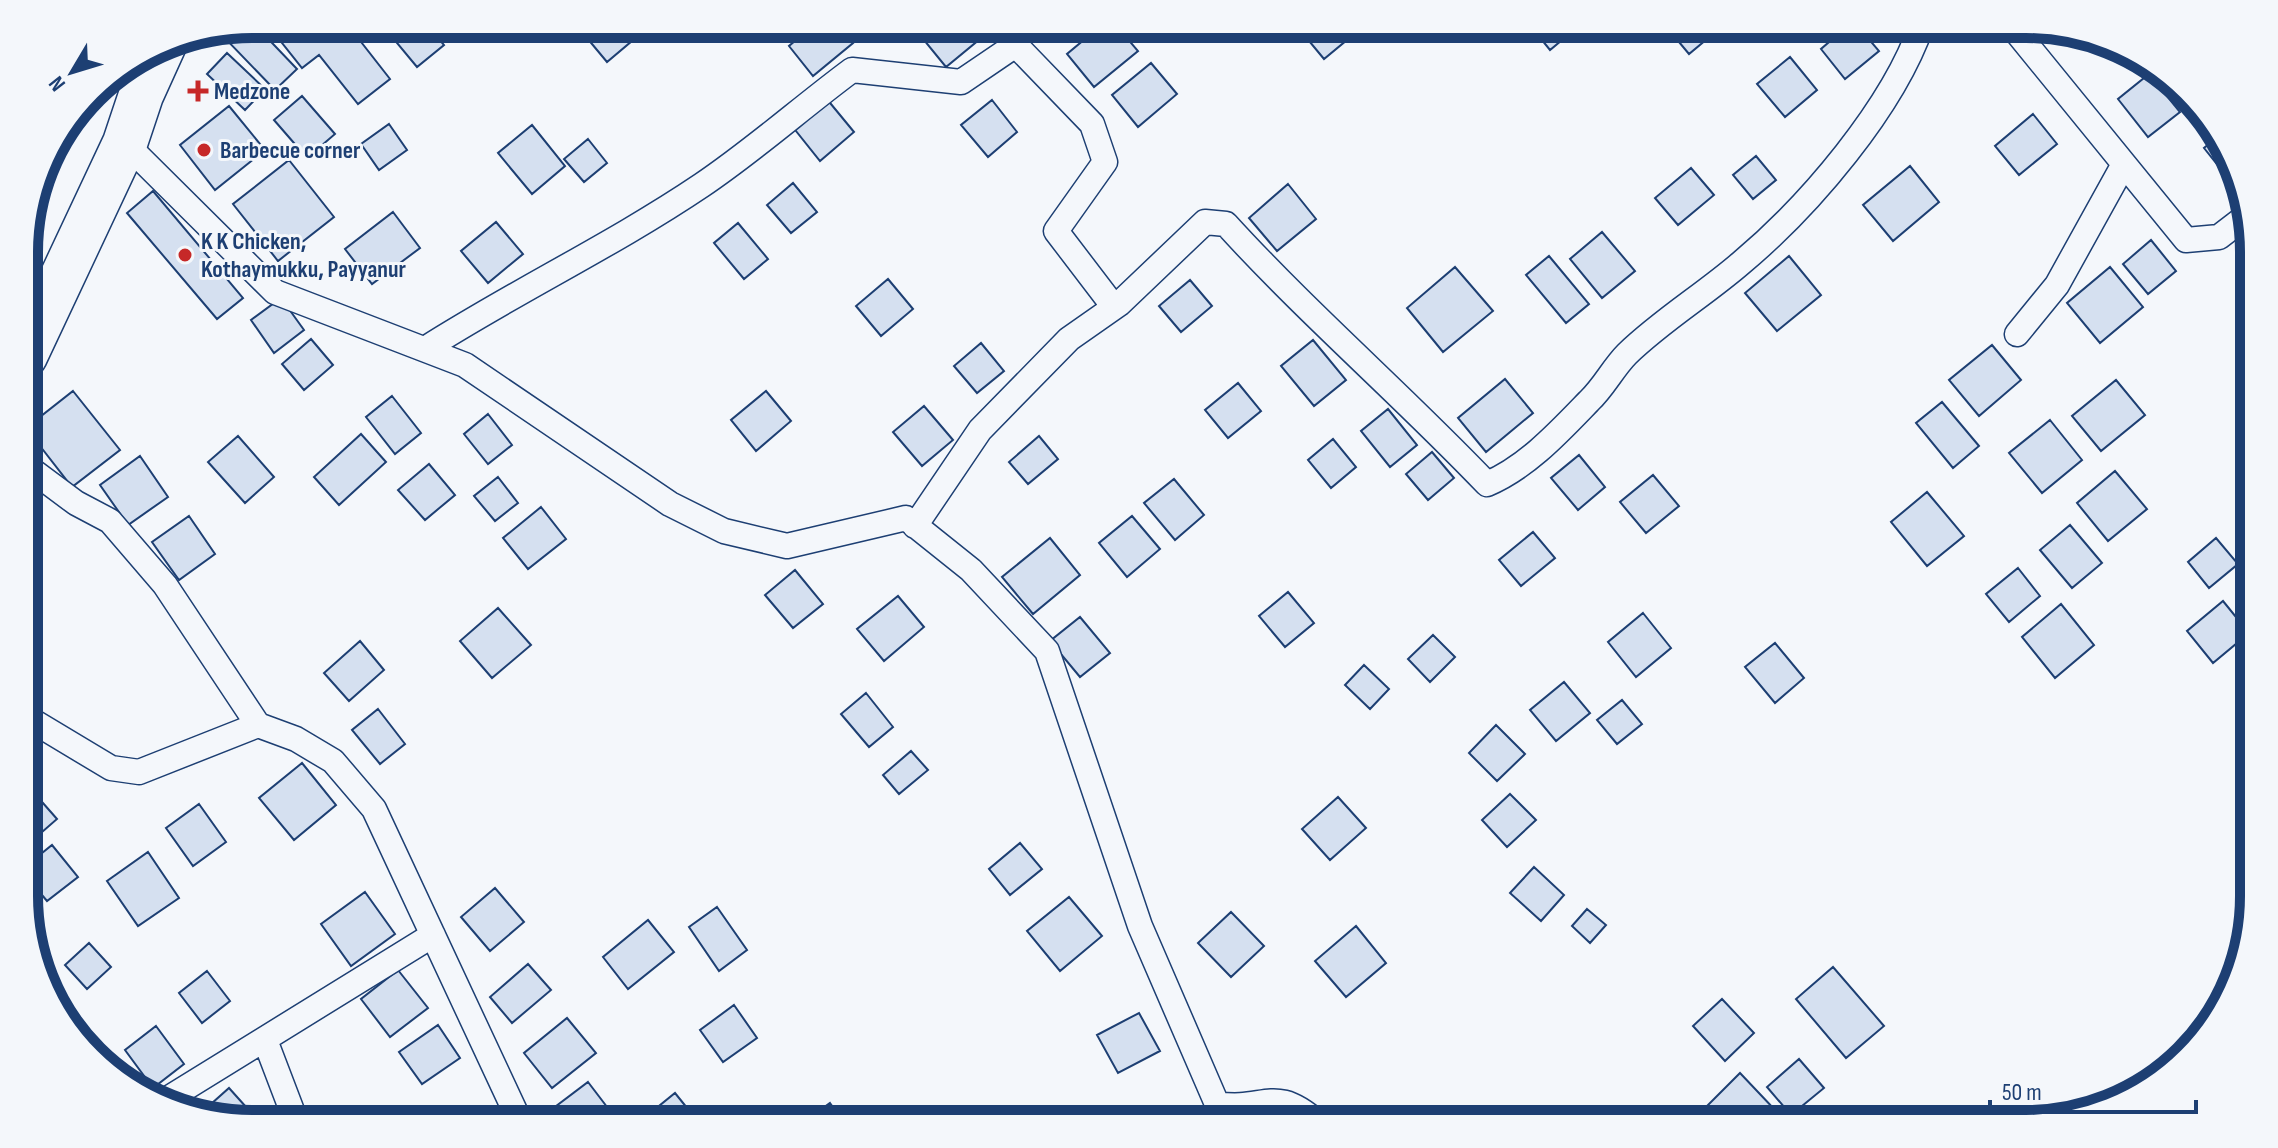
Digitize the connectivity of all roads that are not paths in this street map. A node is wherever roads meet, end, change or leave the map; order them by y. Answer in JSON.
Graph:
{"nodes":[{"id":1,"x":1010,"y":38,"type":"edge"},
{"id":2,"x":1018,"y":38,"type":"edge"},
{"id":3,"x":1917,"y":38,"type":"edge"},
{"id":4,"x":2021,"y":38,"type":"edge"},
{"id":5,"x":156,"y":61,"type":"edge"},
{"id":6,"x":125,"y":143,"type":"junction"},
{"id":7,"x":2124,"y":164,"type":"junction"},
{"id":8,"x":2238,"y":223,"type":"edge"},
{"id":9,"x":1114,"y":307,"type":"junction"},
{"id":10,"x":38,"y":328,"type":"edge"},
{"id":11,"x":2017,"y":334,"type":"dead end"},
{"id":12,"x":425,"y":349,"type":"junction"},
{"id":13,"x":38,"y":475,"type":"edge"},
{"id":14,"x":915,"y":526,"type":"junction"},
{"id":15,"x":38,"y":724,"type":"edge"},
{"id":16,"x":258,"y":725,"type":"junction"},
{"id":17,"x":433,"y":935,"type":"junction"},
{"id":18,"x":265,"y":1040,"type":"junction"},
{"id":19,"x":174,"y":1095,"type":"edge"},
{"id":20,"x":292,"y":1110,"type":"edge"},
{"id":21,"x":514,"y":1110,"type":"edge"},
{"id":22,"x":1303,"y":1110,"type":"edge"}],
"edges":[{"from":1,"to":12,"type":"street"},
{"from":2,"to":9,"type":"street"},
{"from":3,"to":9,"type":"street"},
{"from":4,"to":7,"type":"street"},
{"from":5,"to":6,"type":"highway"},
{"from":6,"to":10,"type":"highway"},
{"from":6,"to":12,"type":"street"},
{"from":7,"to":8,"type":"street"},
{"from":7,"to":11,"type":"street"},
{"from":9,"to":14,"type":"street"},
{"from":12,"to":14,"type":"street"},
{"from":13,"to":16,"type":"street"},
{"from":14,"to":22,"type":"street"},
{"from":15,"to":16,"type":"street"},
{"from":16,"to":17,"type":"street"},
{"from":17,"to":18,"type":"street"},
{"from":17,"to":21,"type":"street"},
{"from":18,"to":19,"type":"street"},
{"from":18,"to":20,"type":"street"}]}
